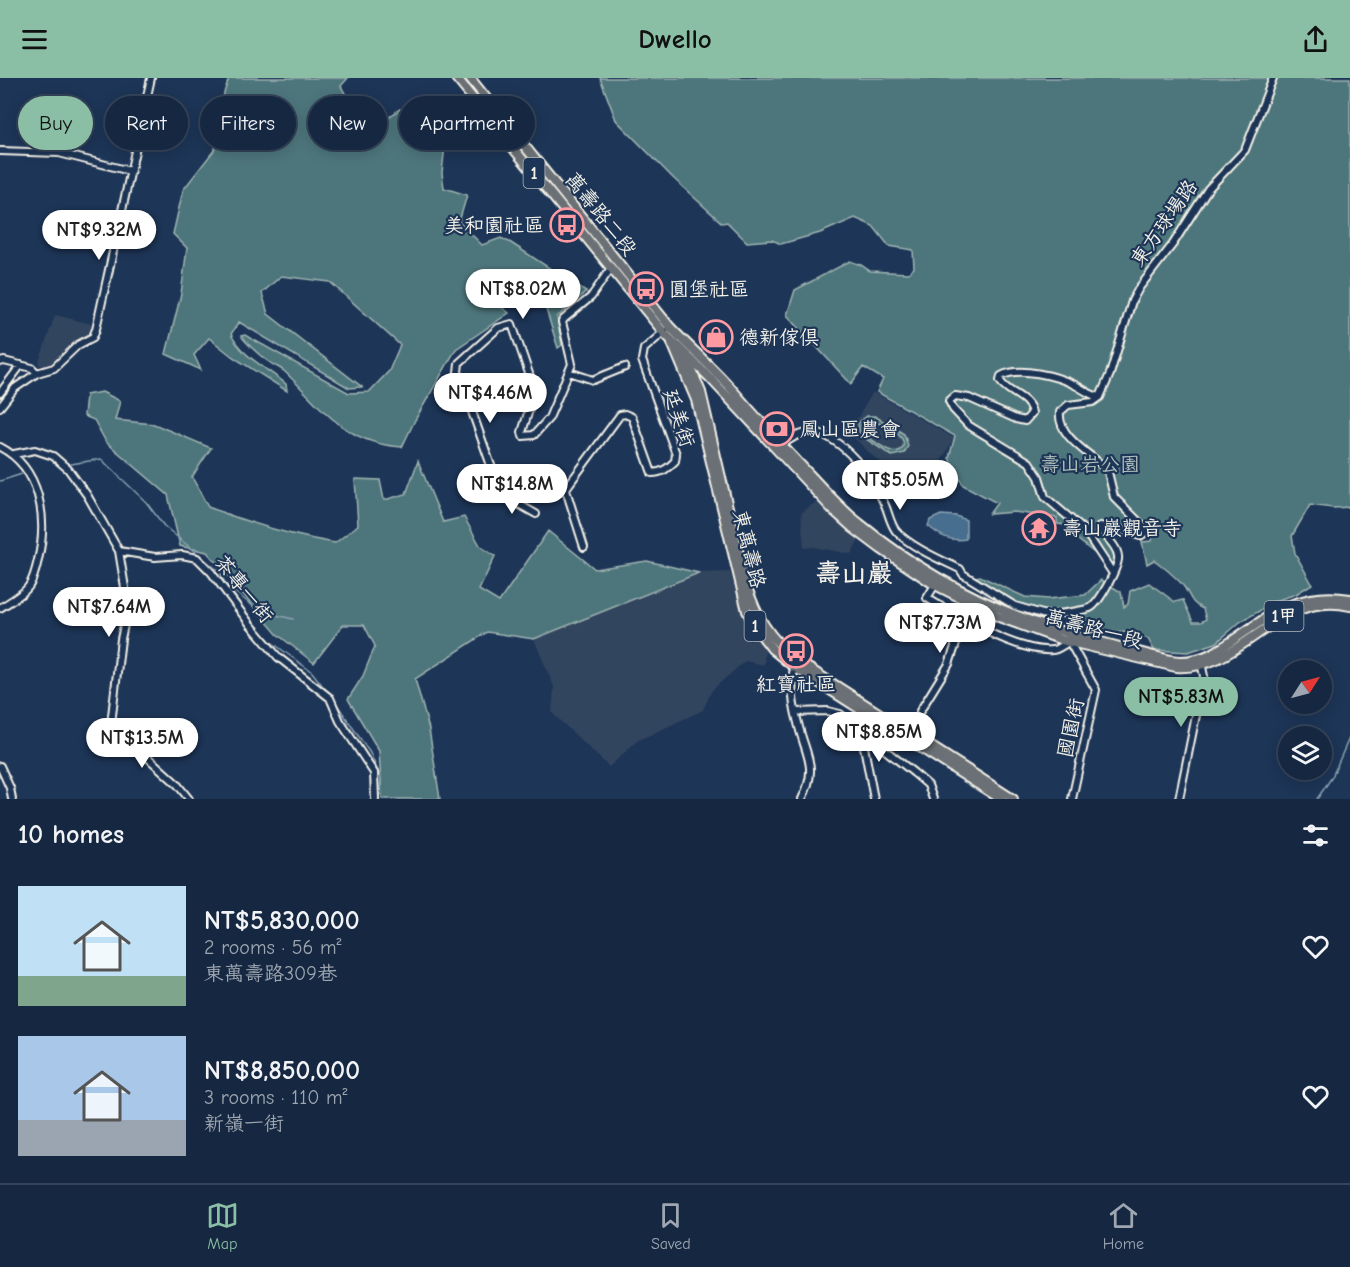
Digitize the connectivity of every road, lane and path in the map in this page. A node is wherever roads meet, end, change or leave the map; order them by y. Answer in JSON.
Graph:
{"nodes":[{"id":1,"x":151,"y":78,"type":"edge"},
{"id":2,"x":456,"y":78,"type":"edge"},
{"id":3,"x":470,"y":78,"type":"edge"},
{"id":4,"x":1273,"y":78,"type":"edge"},
{"id":5,"x":0,"y":152,"type":"edge"},
{"id":6,"x":130,"y":171,"type":"junction"},
{"id":7,"x":611,"y":268,"type":"junction"},
{"id":8,"x":668,"y":332,"type":"junction"},
{"id":9,"x":684,"y":341,"type":"junction"},
{"id":10,"x":684,"y":351,"type":"junction"},
{"id":11,"x":0,"y":362,"type":"edge"},
{"id":12,"x":21,"y":365,"type":"junction"},
{"id":13,"x":625,"y":367,"type":"dead end"},
{"id":14,"x":568,"y":372,"type":"junction"},
{"id":15,"x":38,"y":373,"type":"junction"},
{"id":16,"x":710,"y":378,"type":"junction"},
{"id":17,"x":699,"y":388,"type":"junction"},
{"id":18,"x":0,"y":393,"type":"edge"},
{"id":19,"x":1100,"y":397,"type":"junction"},
{"id":20,"x":0,"y":407,"type":"edge"},
{"id":21,"x":0,"y":447,"type":"edge"},
{"id":22,"x":778,"y":447,"type":"junction"},
{"id":23,"x":14,"y":454,"type":"junction"},
{"id":24,"x":536,"y":514,"type":"dead end"},
{"id":25,"x":584,"y":547,"type":"dead end"},
{"id":26,"x":119,"y":551,"type":"junction"},
{"id":27,"x":1112,"y":572,"type":"junction"},
{"id":28,"x":935,"y":585,"type":"junction"},
{"id":29,"x":1350,"y":599,"type":"edge"},
{"id":30,"x":970,"y":603,"type":"junction"},
{"id":31,"x":1350,"y":606,"type":"edge"},
{"id":32,"x":0,"y":608,"type":"edge"},
{"id":33,"x":1049,"y":616,"type":"junction"},
{"id":34,"x":963,"y":620,"type":"junction"},
{"id":35,"x":1070,"y":638,"type":"junction"},
{"id":36,"x":1101,"y":646,"type":"junction"},
{"id":37,"x":795,"y":663,"type":"junction"},
{"id":38,"x":1201,"y":663,"type":"junction"},
{"id":39,"x":920,"y":711,"type":"dead end"},
{"id":40,"x":796,"y":712,"type":"junction"},
{"id":41,"x":861,"y":731,"type":"junction"},
{"id":42,"x":0,"y":766,"type":"edge"},
{"id":43,"x":12,"y":799,"type":"edge"},
{"id":44,"x":189,"y":799,"type":"edge"},
{"id":45,"x":375,"y":799,"type":"edge"},
{"id":46,"x":802,"y":799,"type":"edge"},
{"id":47,"x":874,"y":799,"type":"edge"},
{"id":48,"x":933,"y":799,"type":"edge"},
{"id":49,"x":1001,"y":799,"type":"edge"},
{"id":50,"x":1013,"y":799,"type":"edge"},
{"id":51,"x":1072,"y":799,"type":"edge"},
{"id":52,"x":1179,"y":799,"type":"edge"}],
"edges":[{"from":1,"to":6,"type":"street"},
{"from":2,"to":7,"type":"main road","name":"萬壽路二段","number":"1"},
{"from":3,"to":8,"type":"main road","name":"萬壽路二段","number":"1"},
{"from":4,"to":19,"type":"street","name":"東方球場路"},
{"from":5,"to":6,"type":"street"},
{"from":6,"to":15,"type":"street"},
{"from":7,"to":8,"type":"main road","name":"萬壽路二段","number":"1"},
{"from":7,"to":14,"type":"street"},
{"from":8,"to":9,"type":"main road","name":"萬壽路二段","number":"1"},
{"from":8,"to":10,"type":"main road","name":"萬壽路一段","number":"1甲"},
{"from":8,"to":25,"type":"street","name":"廷美街"},
{"from":8,"to":37,"type":"main road","name":"東萬壽路","number":"1"},
{"from":9,"to":10,"type":"main road","name":"東萬壽路","number":"1"},
{"from":9,"to":22,"type":"main road","name":"萬壽路一段","number":"1甲"},
{"from":10,"to":16,"type":"main road","name":"萬壽路一段","number":"1甲"},
{"from":10,"to":17,"type":"main road","name":"東萬壽路","number":"1"},
{"from":11,"to":12,"type":"street"},
{"from":12,"to":15,"type":"street"},
{"from":12,"to":18,"type":"street"},
{"from":13,"to":14,"type":"street"},
{"from":14,"to":24,"type":"street"},
{"from":15,"to":20,"type":"street"},
{"from":16,"to":17,"type":"main road"},
{"from":16,"to":22,"type":"main road","name":"萬壽路一段","number":"1甲"},
{"from":17,"to":37,"type":"main road","name":"東萬壽路","number":"1"},
{"from":19,"to":27,"type":"street"},
{"from":19,"to":27,"type":"street"},
{"from":21,"to":23,"type":"street"},
{"from":22,"to":28,"type":"main road","name":"萬壽路一段","number":"1甲"},
{"from":22,"to":33,"type":"street"},
{"from":22,"to":35,"type":"main road","name":"萬壽路一段","number":"1甲"},
{"from":23,"to":26,"type":"street"},
{"from":23,"to":32,"type":"street"},
{"from":26,"to":44,"type":"street"},
{"from":26,"to":45,"type":"street","name":"茶專一街"},
{"from":27,"to":33,"type":"street"},
{"from":28,"to":30,"type":"main road","name":"萬壽路一段","number":"1甲"},
{"from":28,"to":34,"type":"street"},
{"from":29,"to":38,"type":"main road","name":"萬壽路一段","number":"1甲"},
{"from":30,"to":34,"type":"street"},
{"from":30,"to":35,"type":"main road","name":"萬壽路一段","number":"1甲"},
{"from":31,"to":38,"type":"main road","name":"萬壽路一段","number":"1甲"},
{"from":33,"to":36,"type":"street"},
{"from":34,"to":35,"type":"street"},
{"from":34,"to":39,"type":"street"},
{"from":35,"to":36,"type":"main road","name":"萬壽路一段","number":"1甲"},
{"from":35,"to":51,"type":"street","name":"國園街"},
{"from":36,"to":38,"type":"main road","name":"萬壽路一段","number":"1甲"},
{"from":37,"to":40,"type":"street"},
{"from":37,"to":49,"type":"main road","name":"東萬壽路","number":"1"},
{"from":37,"to":50,"type":"main road","name":"東萬壽路","number":"1"},
{"from":38,"to":52,"type":"street"},
{"from":40,"to":41,"type":"street"},
{"from":40,"to":46,"type":"street"},
{"from":41,"to":47,"type":"street"},
{"from":41,"to":48,"type":"street"},
{"from":42,"to":43,"type":"street"}]}
